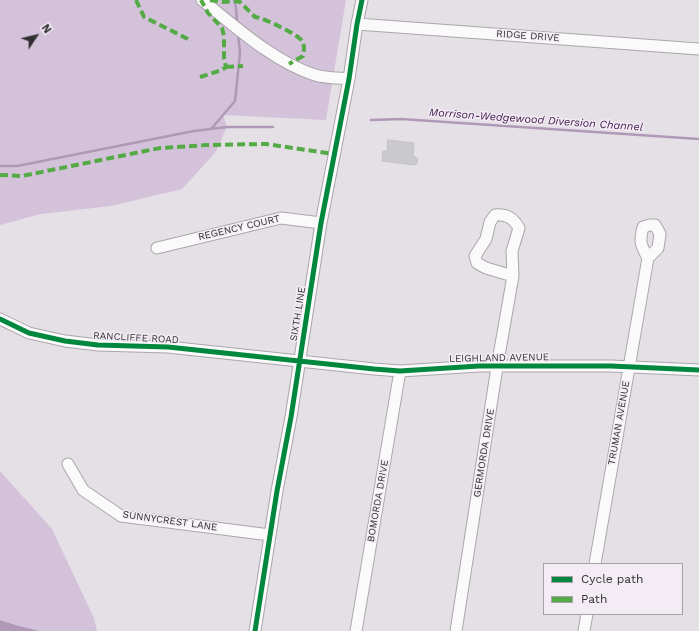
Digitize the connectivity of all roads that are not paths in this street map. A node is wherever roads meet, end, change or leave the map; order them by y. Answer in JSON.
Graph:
{"nodes":[{"id":1,"x":202,"y":0,"type":"edge"},
{"id":2,"x":362,"y":0,"type":"edge"},
{"id":3,"x":357,"y":24,"type":"junction"},
{"id":4,"x":699,"y":49,"type":"edge"},
{"id":5,"x":349,"y":79,"type":"junction"},
{"id":6,"x":321,"y":223,"type":"junction"},
{"id":7,"x":157,"y":248,"type":"dead end"},
{"id":8,"x":648,"y":258,"type":"dead end"},
{"id":9,"x":513,"y":276,"type":"junction"},
{"id":10,"x":0,"y":319,"type":"edge"},
{"id":11,"x":300,"y":362,"type":"junction"},
{"id":12,"x":497,"y":367,"type":"junction"},
{"id":13,"x":629,"y":367,"type":"junction"},
{"id":14,"x":400,"y":370,"type":"junction"},
{"id":15,"x":699,"y":370,"type":"edge"},
{"id":16,"x":68,"y":464,"type":"dead end"},
{"id":17,"x":270,"y":535,"type":"junction"},
{"id":18,"x":595,"y":563,"type":"edge"},
{"id":19,"x":587,"y":615,"type":"edge"},
{"id":20,"x":255,"y":631,"type":"edge"},
{"id":21,"x":356,"y":631,"type":"edge"},
{"id":22,"x":456,"y":631,"type":"edge"},
{"id":23,"x":584,"y":631,"type":"edge"}],
"edges":[{"from":1,"to":5,"type":"street"},
{"from":2,"to":3,"type":"street","name":"SIXTH LINE"},
{"from":3,"to":4,"type":"street","name":"RIDGE DRIVE"},
{"from":3,"to":5,"type":"street","name":"SIXTH LINE"},
{"from":5,"to":6,"type":"street","name":"SIXTH LINE"},
{"from":6,"to":7,"type":"street","name":"REGENCY COURT"},
{"from":6,"to":11,"type":"street","name":"SIXTH LINE"},
{"from":8,"to":13,"type":"street","name":"TRUMAN AVENUE"},
{"from":9,"to":9,"type":"street","name":"GERMORDA DRIVE"},
{"from":9,"to":12,"type":"street","name":"GERMORDA DRIVE"},
{"from":10,"to":11,"type":"street","name":"RANCLIFFE ROAD"},
{"from":11,"to":14,"type":"street","name":"LEIGHLAND AVENUE"},
{"from":11,"to":17,"type":"street","name":"SIXTH LINE"},
{"from":12,"to":13,"type":"street","name":"LEIGHLAND AVENUE"},
{"from":12,"to":14,"type":"street","name":"LEIGHLAND AVENUE"},
{"from":12,"to":22,"type":"street","name":"GERMORDA DRIVE"},
{"from":13,"to":15,"type":"street","name":"LEIGHLAND AVENUE"},
{"from":13,"to":18,"type":"street","name":"TRUMAN AVENUE"},
{"from":14,"to":21,"type":"street","name":"BOMORDA DRIVE"},
{"from":16,"to":17,"type":"street","name":"SUNNYCREST LANE"},
{"from":17,"to":20,"type":"street","name":"SIXTH LINE"},
{"from":19,"to":23,"type":"street"}]}
